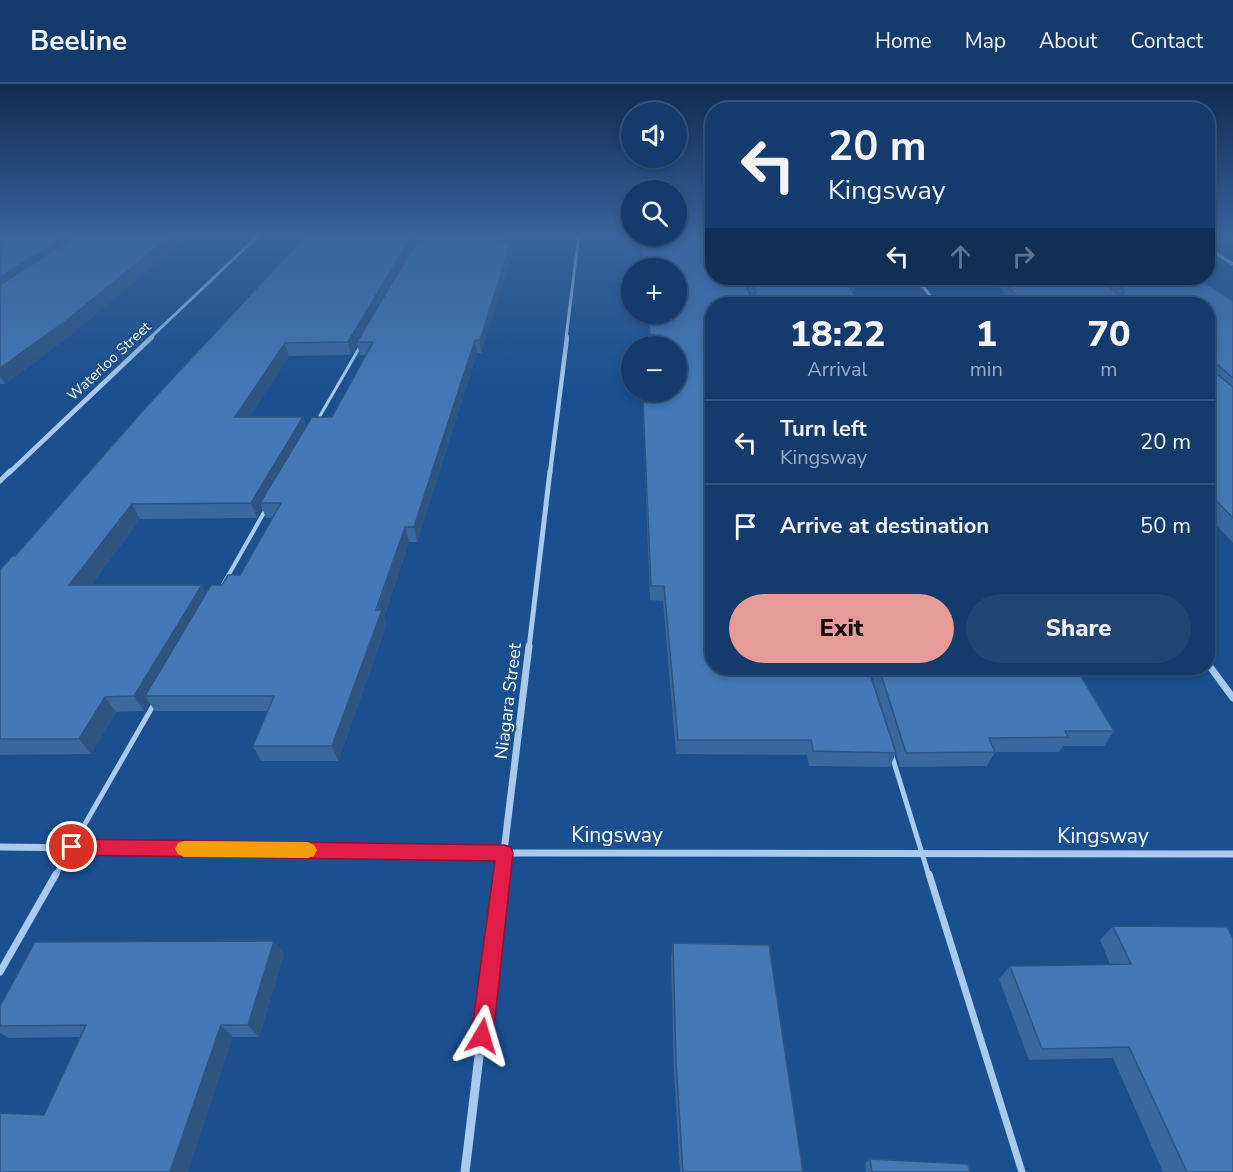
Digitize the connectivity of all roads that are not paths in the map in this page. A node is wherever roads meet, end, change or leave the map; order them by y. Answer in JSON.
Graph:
{"nodes":[{"id":1,"x":207,"y":285,"type":"edge"},
{"id":2,"x":573,"y":285,"type":"edge"},
{"id":3,"x":922,"y":285,"type":"edge"},
{"id":4,"x":931,"y":297,"type":"edge"},
{"id":5,"x":366,"y":337,"type":"edge"},
{"id":6,"x":312,"y":429,"type":"edge"},
{"id":7,"x":0,"y":481,"type":"edge"},
{"id":8,"x":271,"y":501,"type":"edge"},
{"id":9,"x":218,"y":593,"type":"edge"},
{"id":10,"x":1215,"y":674,"type":"edge"},
{"id":11,"x":159,"y":695,"type":"edge"},
{"id":12,"x":1233,"y":698,"type":"edge"},
{"id":13,"x":889,"y":747,"type":"edge"},
{"id":14,"x":0,"y":847,"type":"edge"},
{"id":15,"x":72,"y":847,"type":"junction"},
{"id":16,"x":504,"y":853,"type":"junction"},
{"id":17,"x":922,"y":853,"type":"junction"},
{"id":18,"x":1233,"y":854,"type":"edge"},
{"id":19,"x":0,"y":972,"type":"edge"},
{"id":20,"x":465,"y":1172,"type":"edge"},
{"id":21,"x":1022,"y":1172,"type":"edge"}],
"edges":[{"from":1,"to":7,"type":"street","name":"Waterloo Street"},
{"from":2,"to":16,"type":"street","name":"Niagara Street"},
{"from":3,"to":4,"type":"street"},
{"from":5,"to":6,"type":"lane"},
{"from":8,"to":9,"type":"lane"},
{"from":10,"to":12,"type":"street"},
{"from":11,"to":15,"type":"lane"},
{"from":13,"to":17,"type":"lane"},
{"from":14,"to":15,"type":"street","name":"Kingsway"},
{"from":15,"to":16,"type":"street","name":"Kingsway"},
{"from":15,"to":19,"type":"lane"},
{"from":16,"to":17,"type":"street","name":"Kingsway"},
{"from":16,"to":20,"type":"street","name":"Niagara Street"},
{"from":17,"to":18,"type":"street","name":"Kingsway"},
{"from":17,"to":21,"type":"lane"}]}
